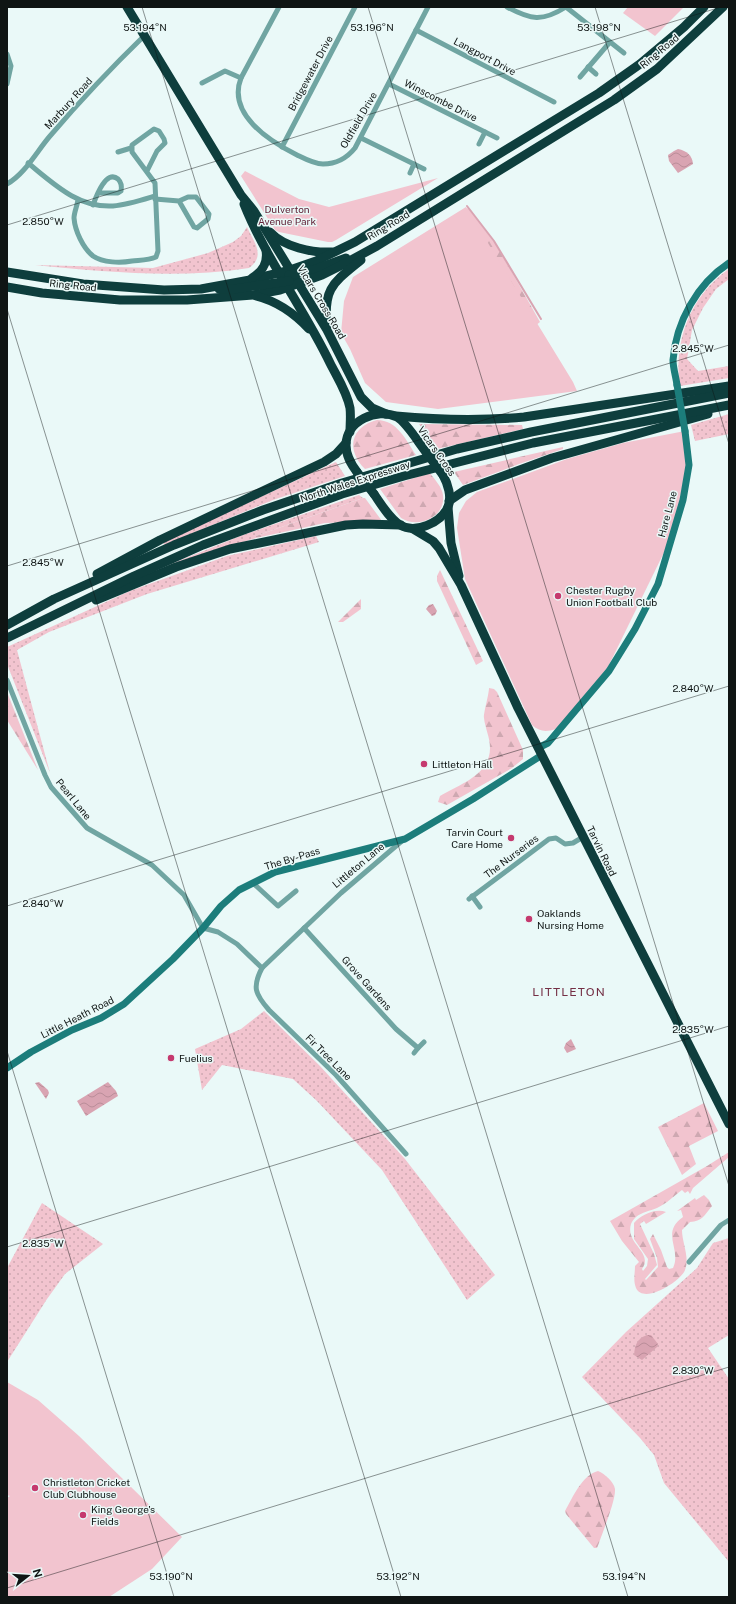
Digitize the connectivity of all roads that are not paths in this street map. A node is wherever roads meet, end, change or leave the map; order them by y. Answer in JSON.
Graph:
{"nodes":[{"id":1,"x":127,"y":7,"type":"edge"},
{"id":2,"x":279,"y":7,"type":"edge"},
{"id":3,"x":355,"y":7,"type":"edge"},
{"id":4,"x":428,"y":7,"type":"edge"},
{"id":5,"x":507,"y":7,"type":"edge"},
{"id":6,"x":566,"y":7,"type":"edge"},
{"id":7,"x":704,"y":7,"type":"edge"},
{"id":8,"x":723,"y":7,"type":"edge"},
{"id":9,"x":416,"y":30,"type":"junction"},
{"id":10,"x":144,"y":36,"type":"junction"},
{"id":11,"x":610,"y":42,"type":"junction"},
{"id":12,"x":624,"y":52,"type":"dead end"},
{"id":13,"x":7,"y":54,"type":"edge"},
{"id":14,"x":588,"y":67,"type":"junction"},
{"id":15,"x":596,"y":74,"type":"dead end"},
{"id":16,"x":580,"y":77,"type":"dead end"},
{"id":17,"x":242,"y":78,"type":"junction"},
{"id":18,"x":202,"y":83,"type":"dead end"},
{"id":19,"x":7,"y":84,"type":"edge"},
{"id":20,"x":389,"y":84,"type":"junction"},
{"id":21,"x":545,"y":97,"type":"junction"},
{"id":22,"x":554,"y":102,"type":"dead end"},
{"id":23,"x":542,"y":103,"type":"dead end"},
{"id":24,"x":485,"y":132,"type":"junction"},
{"id":25,"x":361,"y":138,"type":"junction"},
{"id":26,"x":497,"y":138,"type":"dead end"},
{"id":27,"x":479,"y":144,"type":"dead end"},
{"id":28,"x":282,"y":147,"type":"junction"},
{"id":29,"x":131,"y":148,"type":"junction"},
{"id":30,"x":118,"y":152,"type":"dead end"},
{"id":31,"x":28,"y":163,"type":"junction"},
{"id":32,"x":414,"y":164,"type":"junction"},
{"id":33,"x":424,"y":169,"type":"dead end"},
{"id":34,"x":146,"y":171,"type":"junction"},
{"id":35,"x":410,"y":173,"type":"dead end"},
{"id":36,"x":7,"y":184,"type":"edge"},
{"id":37,"x":98,"y":193,"type":"junction"},
{"id":38,"x":241,"y":195,"type":"junction"},
{"id":39,"x":155,"y":198,"type":"junction"},
{"id":40,"x":78,"y":200,"type":"junction"},
{"id":41,"x":179,"y":201,"type":"junction"},
{"id":42,"x":93,"y":205,"type":"junction"},
{"id":43,"x":263,"y":226,"type":"junction"},
{"id":44,"x":377,"y":246,"type":"junction"},
{"id":45,"x":266,"y":249,"type":"junction"},
{"id":46,"x":338,"y":251,"type":"junction"},
{"id":47,"x":729,"y":263,"type":"edge"},
{"id":48,"x":7,"y":272,"type":"edge"},
{"id":49,"x":280,"y":273,"type":"junction"},
{"id":50,"x":294,"y":276,"type":"junction"},
{"id":51,"x":250,"y":280,"type":"junction"},
{"id":52,"x":287,"y":284,"type":"junction"},
{"id":53,"x":7,"y":287,"type":"edge"},
{"id":54,"x":201,"y":289,"type":"junction"},
{"id":55,"x":253,"y":295,"type":"junction"},
{"id":56,"x":327,"y":330,"type":"junction"},
{"id":57,"x":321,"y":344,"type":"junction"},
{"id":58,"x":729,"y":386,"type":"edge"},
{"id":59,"x":729,"y":393,"type":"edge"},
{"id":60,"x":729,"y":406,"type":"edge"},
{"id":61,"x":386,"y":414,"type":"junction"},
{"id":62,"x":396,"y":416,"type":"junction"},
{"id":63,"x":350,"y":432,"type":"junction"},
{"id":64,"x":346,"y":443,"type":"junction"},
{"id":65,"x":448,"y":504,"type":"junction"},
{"id":66,"x":401,"y":526,"type":"junction"},
{"id":67,"x":413,"y":529,"type":"junction"},
{"id":68,"x":461,"y":585,"type":"junction"},
{"id":69,"x":54,"y":599,"type":"junction"},
{"id":70,"x":49,"y":617,"type":"junction"},
{"id":71,"x":7,"y":625,"type":"edge"},
{"id":72,"x":7,"y":638,"type":"edge"},
{"id":73,"x":7,"y":680,"type":"edge"},
{"id":74,"x":540,"y":751,"type":"junction"},
{"id":75,"x":583,"y":837,"type":"junction"},
{"id":76,"x":405,"y":839,"type":"junction"},
{"id":77,"x":253,"y":883,"type":"junction"},
{"id":78,"x":296,"y":891,"type":"dead end"},
{"id":79,"x":480,"y":907,"type":"dead end"},
{"id":80,"x":203,"y":928,"type":"junction"},
{"id":81,"x":304,"y":928,"type":"junction"},
{"id":82,"x":262,"y":968,"type":"junction"},
{"id":83,"x":424,"y":1042,"type":"dead end"},
{"id":84,"x":418,"y":1048,"type":"junction"},
{"id":85,"x":414,"y":1053,"type":"dead end"},
{"id":86,"x":7,"y":1068,"type":"edge"},
{"id":87,"x":729,"y":1124,"type":"edge"},
{"id":88,"x":406,"y":1154,"type":"dead end"},
{"id":89,"x":729,"y":1220,"type":"edge"},
{"id":90,"x":689,"y":1262,"type":"dead end"}],
"edges":[{"from":1,"to":10,"type":"highway","name":"Vicars Cross Road"},
{"from":2,"to":17,"type":"street","name":"Oldfield Drive"},
{"from":3,"to":28,"type":"street","name":"Bridgewater Drive"},
{"from":4,"to":9,"type":"street","name":"Oldfield Drive"},
{"from":5,"to":6,"type":"street"},
{"from":6,"to":11,"type":"street"},
{"from":7,"to":46,"type":"highway","name":"Ring Road"},
{"from":8,"to":44,"type":"highway","name":"Ring Road"},
{"from":9,"to":20,"type":"street","name":"Oldfield Drive"},
{"from":9,"to":21,"type":"street","name":"Langport Drive"},
{"from":10,"to":31,"type":"street","name":"Marbury Road"},
{"from":10,"to":38,"type":"highway","name":"Vicars Cross Road"},
{"from":11,"to":12,"type":"street"},
{"from":11,"to":14,"type":"street"},
{"from":13,"to":19,"type":"street"},
{"from":14,"to":15,"type":"street"},
{"from":14,"to":16,"type":"street"},
{"from":17,"to":18,"type":"street"},
{"from":17,"to":28,"type":"street","name":"Oldfield Drive"},
{"from":20,"to":24,"type":"street","name":"Winscombe Drive"},
{"from":20,"to":25,"type":"street","name":"Oldfield Drive"},
{"from":21,"to":22,"type":"street","name":"Langport Drive"},
{"from":21,"to":23,"type":"street"},
{"from":24,"to":26,"type":"street","name":"Winscombe Drive"},
{"from":24,"to":27,"type":"street","name":"Winscombe Drive"},
{"from":25,"to":28,"type":"street","name":"Oldfield Drive"},
{"from":25,"to":32,"type":"street"},
{"from":29,"to":30,"type":"street"},
{"from":29,"to":34,"type":"street"},
{"from":29,"to":34,"type":"street"},
{"from":31,"to":36,"type":"street","name":"Marbury Road"},
{"from":31,"to":40,"type":"street"},
{"from":32,"to":33,"type":"street"},
{"from":32,"to":35,"type":"street"},
{"from":34,"to":39,"type":"street"},
{"from":37,"to":37,"type":"street"},
{"from":37,"to":42,"type":"street"},
{"from":38,"to":43,"type":"highway","name":"Vicars Cross Road"},
{"from":38,"to":45,"type":"highway","name":"Vicars Cross Road"},
{"from":39,"to":40,"type":"street"},
{"from":39,"to":41,"type":"street"},
{"from":39,"to":42,"type":"street"},
{"from":40,"to":42,"type":"street"},
{"from":41,"to":41,"type":"street"},
{"from":43,"to":46,"type":"highway"},
{"from":43,"to":50,"type":"highway","name":"Vicars Cross Road"},
{"from":44,"to":50,"type":"highway","name":"Ring Road"},
{"from":44,"to":56,"type":"highway"},
{"from":45,"to":49,"type":"highway","name":"Vicars Cross Road"},
{"from":45,"to":51,"type":"highway"},
{"from":46,"to":50,"type":"highway","name":"Ring Road"},
{"from":47,"to":74,"type":"street","name":"Hare Lane","bridge":true},
{"from":48,"to":54,"type":"highway","name":"Ring Road"},
{"from":49,"to":50,"type":"highway"},
{"from":49,"to":51,"type":"highway","name":"Ring Road"},
{"from":49,"to":52,"type":"highway","name":"Vicars Cross Road"},
{"from":50,"to":52,"type":"highway","name":"Ring Road"},
{"from":50,"to":56,"type":"highway","name":"Vicars Cross Road"},
{"from":51,"to":54,"type":"highway","name":"Ring Road"},
{"from":52,"to":54,"type":"highway"},
{"from":52,"to":55,"type":"highway","name":"Ring Road"},
{"from":52,"to":57,"type":"highway","name":"Vicars Cross Road"},
{"from":53,"to":55,"type":"highway","name":"Ring Road"},
{"from":55,"to":57,"type":"highway"},
{"from":56,"to":61,"type":"highway","name":"Vicars Cross Road"},
{"from":57,"to":63,"type":"highway","name":"Vicars Cross Road"},
{"from":58,"to":62,"type":"highway"},
{"from":59,"to":69,"type":"highway","name":"North Wales Expressway"},
{"from":60,"to":65,"type":"highway"},
{"from":60,"to":70,"type":"highway","name":"North Wales Expressway"},
{"from":61,"to":62,"type":"highway"},
{"from":61,"to":63,"type":"highway"},
{"from":62,"to":65,"type":"highway","name":"Vicars Cross","bridge":true},
{"from":63,"to":64,"type":"highway"},
{"from":64,"to":66,"type":"highway","bridge":true},
{"from":64,"to":69,"type":"highway"},
{"from":65,"to":67,"type":"highway"},
{"from":65,"to":68,"type":"highway"},
{"from":66,"to":67,"type":"highway"},
{"from":66,"to":70,"type":"highway"},
{"from":67,"to":68,"type":"highway"},
{"from":68,"to":74,"type":"highway","name":"Tarvin Road"},
{"from":69,"to":71,"type":"highway","name":"North Wales Expressway"},
{"from":70,"to":72,"type":"highway","name":"North Wales Expressway"},
{"from":73,"to":80,"type":"street","name":"Pearl Lane"},
{"from":74,"to":75,"type":"highway","name":"Tarvin Road"},
{"from":74,"to":76,"type":"street","name":"Littleton Lane"},
{"from":75,"to":79,"type":"street","name":"The Nurseries"},
{"from":75,"to":87,"type":"highway","name":"Tarvin Road"},
{"from":76,"to":77,"type":"street","name":"The By-Pass"},
{"from":76,"to":81,"type":"street","name":"Littleton Lane"},
{"from":77,"to":78,"type":"street"},
{"from":77,"to":80,"type":"street","name":"The By-Pass"},
{"from":80,"to":82,"type":"street"},
{"from":80,"to":86,"type":"street","name":"Little Heath Road"},
{"from":81,"to":82,"type":"street","name":"Littleton Lane"},
{"from":81,"to":84,"type":"street","name":"Grove Gardens"},
{"from":82,"to":88,"type":"street","name":"Fir Tree Lane"},
{"from":83,"to":84,"type":"street"},
{"from":84,"to":85,"type":"street"},
{"from":89,"to":90,"type":"street"}]}
